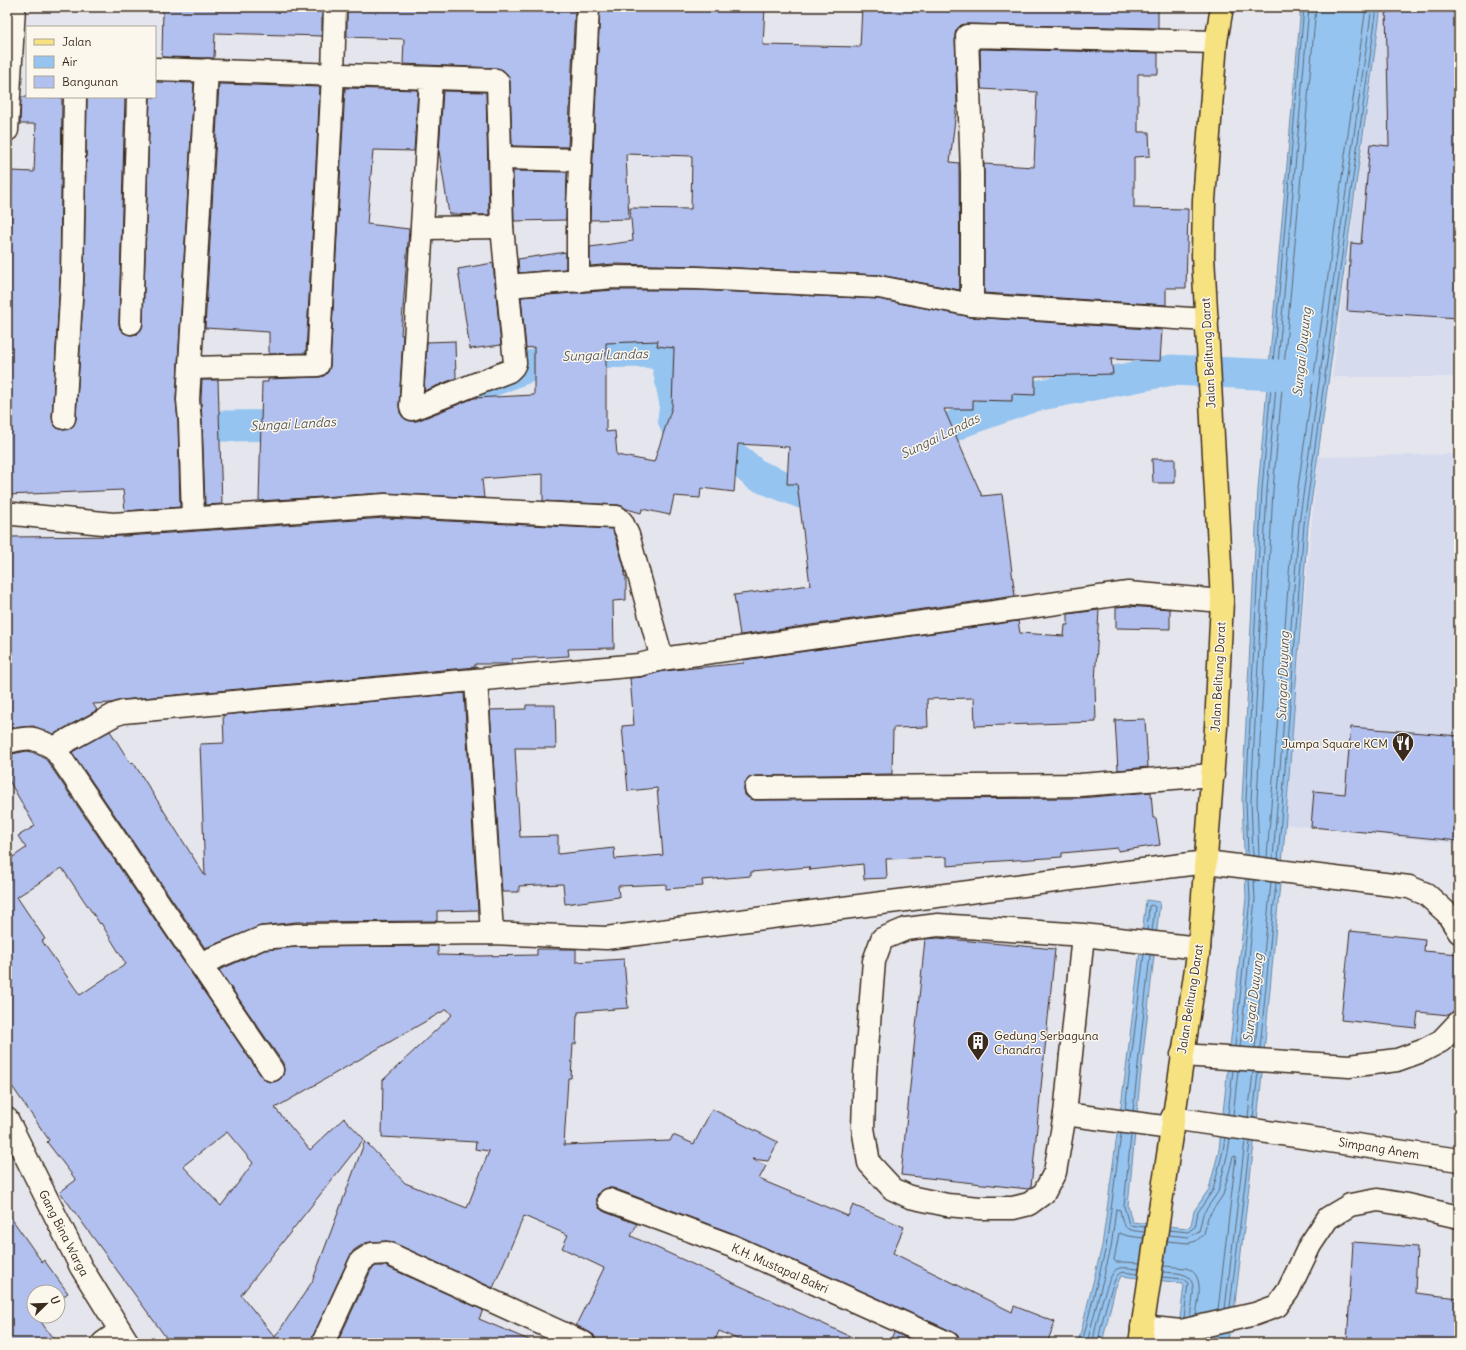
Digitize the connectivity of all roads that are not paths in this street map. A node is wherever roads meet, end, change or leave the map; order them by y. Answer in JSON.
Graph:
{"nodes":[{"id":1,"x":14,"y":7,"type":"edge"},
{"id":2,"x":334,"y":7,"type":"edge"},
{"id":3,"x":588,"y":7,"type":"edge"},
{"id":4,"x":1222,"y":7,"type":"edge"},
{"id":5,"x":10,"y":29,"type":"edge"},
{"id":6,"x":1216,"y":42,"type":"junction"},
{"id":7,"x":19,"y":64,"type":"edge"},
{"id":8,"x":156,"y":69,"type":"edge"},
{"id":9,"x":207,"y":70,"type":"junction"},
{"id":10,"x":333,"y":74,"type":"junction"},
{"id":11,"x":431,"y":79,"type":"junction"},
{"id":12,"x":75,"y":98,"type":"edge"},
{"id":13,"x":138,"y":98,"type":"edge"},
{"id":14,"x":7,"y":130,"type":"edge"},
{"id":15,"x":501,"y":158,"type":"junction"},
{"id":16,"x":580,"y":160,"type":"junction"},
{"id":17,"x":502,"y":227,"type":"junction"},
{"id":18,"x":423,"y":228,"type":"junction"},
{"id":19,"x":578,"y":280,"type":"junction"},
{"id":20,"x":508,"y":286,"type":"junction"},
{"id":21,"x":972,"y":305,"type":"junction"},
{"id":22,"x":1207,"y":320,"type":"junction"},
{"id":23,"x":131,"y":323,"type":"dead end"},
{"id":24,"x":191,"y":368,"type":"junction"},
{"id":25,"x":64,"y":418,"type":"dead end"},
{"id":26,"x":7,"y":514,"type":"edge"},
{"id":27,"x":193,"y":518,"type":"junction"},
{"id":28,"x":1222,"y":600,"type":"junction"},
{"id":29,"x":662,"y":659,"type":"junction"},
{"id":30,"x":476,"y":680,"type":"junction"},
{"id":31,"x":7,"y":742,"type":"edge"},
{"id":32,"x":54,"y":748,"type":"junction"},
{"id":33,"x":1213,"y":775,"type":"junction"},
{"id":34,"x":756,"y":788,"type":"dead end"},
{"id":35,"x":1206,"y":862,"type":"junction"},
{"id":36,"x":1459,"y":932,"type":"edge"},
{"id":37,"x":492,"y":933,"type":"junction"},
{"id":38,"x":1082,"y":934,"type":"junction"},
{"id":39,"x":1198,"y":948,"type":"junction"},
{"id":40,"x":200,"y":964,"type":"junction"},
{"id":41,"x":1459,"y":1022,"type":"edge"},
{"id":42,"x":1182,"y":1055,"type":"junction"},
{"id":43,"x":272,"y":1070,"type":"dead end"},
{"id":44,"x":1065,"y":1114,"type":"junction"},
{"id":45,"x":7,"y":1119,"type":"edge"},
{"id":46,"x":1172,"y":1123,"type":"junction"},
{"id":47,"x":1459,"y":1160,"type":"edge"},
{"id":48,"x":609,"y":1200,"type":"dead end"},
{"id":49,"x":1459,"y":1217,"type":"edge"},
{"id":50,"x":1142,"y":1326,"type":"edge"},
{"id":51,"x":117,"y":1339,"type":"edge"},
{"id":52,"x":323,"y":1343,"type":"edge"},
{"id":53,"x":584,"y":1343,"type":"edge"},
{"id":54,"x":948,"y":1343,"type":"edge"}],
"edges":[{"from":1,"to":5,"type":"street"},
{"from":2,"to":10,"type":"street"},
{"from":3,"to":16,"type":"street"},
{"from":4,"to":6,"type":"main road","name":"Jalan Belitung Darat"},
{"from":5,"to":7,"type":"street"},
{"from":6,"to":21,"type":"street"},
{"from":6,"to":22,"type":"main road","name":"Jalan Belitung Darat"},
{"from":7,"to":14,"type":"street"},
{"from":8,"to":9,"type":"street"},
{"from":9,"to":10,"type":"street"},
{"from":9,"to":24,"type":"street"},
{"from":10,"to":11,"type":"street"},
{"from":10,"to":24,"type":"street"},
{"from":11,"to":15,"type":"street"},
{"from":11,"to":18,"type":"street"},
{"from":12,"to":25,"type":"street"},
{"from":13,"to":23,"type":"street"},
{"from":15,"to":16,"type":"street"},
{"from":15,"to":17,"type":"street"},
{"from":16,"to":19,"type":"street"},
{"from":17,"to":18,"type":"street"},
{"from":17,"to":20,"type":"street"},
{"from":18,"to":20,"type":"street"},
{"from":19,"to":20,"type":"street"},
{"from":19,"to":21,"type":"street"},
{"from":21,"to":22,"type":"street"},
{"from":22,"to":28,"type":"main road","name":"Jalan Belitung Darat"},
{"from":24,"to":27,"type":"street"},
{"from":26,"to":27,"type":"street"},
{"from":27,"to":29,"type":"street"},
{"from":28,"to":29,"type":"street"},
{"from":28,"to":33,"type":"main road","name":"Jalan Belitung Darat"},
{"from":29,"to":30,"type":"street"},
{"from":30,"to":32,"type":"street"},
{"from":30,"to":37,"type":"street"},
{"from":31,"to":32,"type":"street"},
{"from":32,"to":40,"type":"street"},
{"from":33,"to":34,"type":"street"},
{"from":33,"to":35,"type":"main road","name":"Jalan Belitung Darat"},
{"from":35,"to":36,"type":"street"},
{"from":35,"to":37,"type":"street"},
{"from":35,"to":39,"type":"main road","name":"Jalan Belitung Darat"},
{"from":37,"to":40,"type":"street"},
{"from":38,"to":39,"type":"street"},
{"from":38,"to":44,"type":"street"},
{"from":38,"to":44,"type":"street"},
{"from":39,"to":42,"type":"main road","name":"Jalan Belitung Darat"},
{"from":40,"to":43,"type":"street"},
{"from":41,"to":42,"type":"street"},
{"from":42,"to":46,"type":"main road","name":"Jalan Belitung Darat"},
{"from":44,"to":46,"type":"street","name":"Simpang Anem"},
{"from":45,"to":51,"type":"street","name":"Gang Bina Warga"},
{"from":46,"to":47,"type":"street","name":"Simpang Anem"},
{"from":46,"to":50,"type":"main road","name":"Jalan Belitung Darat"},
{"from":48,"to":54,"type":"street","name":"K.H. Mustapal Bakri"},
{"from":49,"to":50,"type":"street"},
{"from":52,"to":53,"type":"street"}]}
